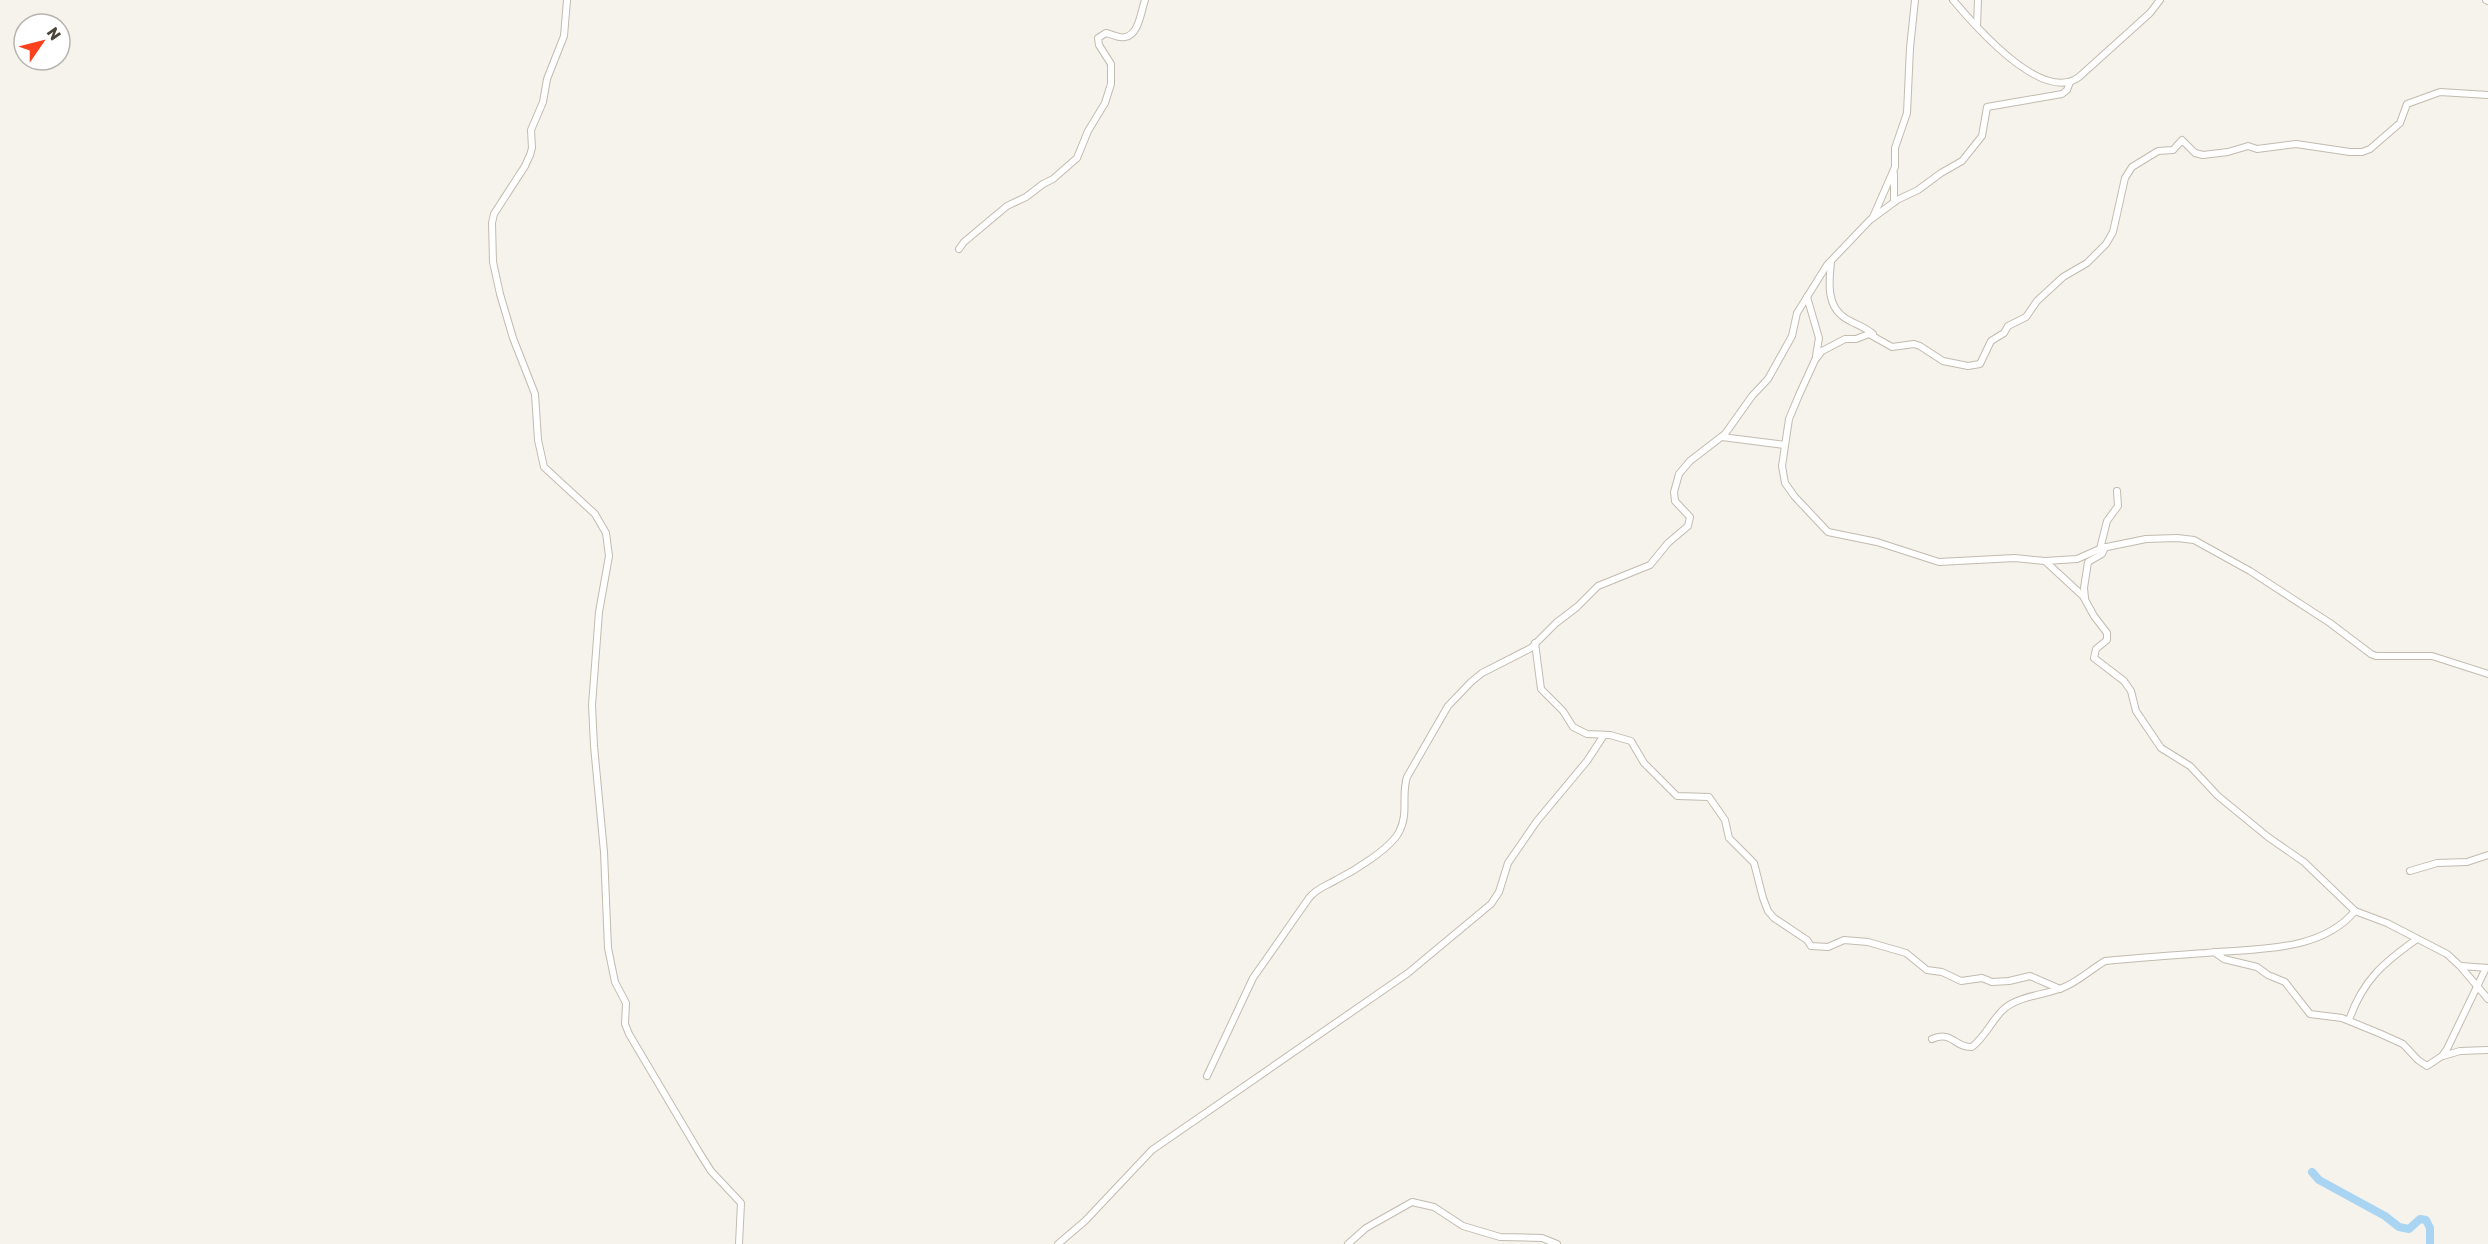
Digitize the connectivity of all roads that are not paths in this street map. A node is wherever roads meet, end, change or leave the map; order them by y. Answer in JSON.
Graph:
{"nodes":[{"id":1,"x":567,"y":0,"type":"edge"},
{"id":2,"x":1145,"y":0,"type":"edge"},
{"id":3,"x":1915,"y":0,"type":"edge"},
{"id":4,"x":1953,"y":0,"type":"edge"},
{"id":5,"x":1978,"y":0,"type":"edge"},
{"id":6,"x":2160,"y":0,"type":"edge"},
{"id":7,"x":1977,"y":26,"type":"junction"},
{"id":8,"x":2070,"y":82,"type":"junction"},
{"id":9,"x":2488,"y":95,"type":"edge"},
{"id":10,"x":1894,"y":171,"type":"junction"},
{"id":11,"x":1896,"y":189,"type":"junction"},
{"id":12,"x":1906,"y":195,"type":"junction"},
{"id":13,"x":1894,"y":202,"type":"junction"},
{"id":14,"x":1873,"y":218,"type":"junction"},
{"id":15,"x":959,"y":249,"type":"dead end"},
{"id":16,"x":1831,"y":261,"type":"junction"},
{"id":17,"x":1807,"y":297,"type":"junction"},
{"id":18,"x":1873,"y":335,"type":"junction"},
{"id":19,"x":1815,"y":360,"type":"junction"},
{"id":20,"x":1722,"y":437,"type":"junction"},
{"id":21,"x":1775,"y":445,"type":"junction"},
{"id":22,"x":1785,"y":445,"type":"junction"},
{"id":23,"x":1782,"y":466,"type":"junction"},
{"id":24,"x":2117,"y":491,"type":"dead end"},
{"id":25,"x":2103,"y":548,"type":"junction"},
{"id":26,"x":2045,"y":561,"type":"junction"},
{"id":27,"x":2085,"y":598,"type":"junction"},
{"id":28,"x":1535,"y":643,"type":"junction"},
{"id":29,"x":2488,"y":674,"type":"edge"},
{"id":30,"x":1604,"y":735,"type":"junction"},
{"id":31,"x":2488,"y":855,"type":"edge"},
{"id":32,"x":2410,"y":871,"type":"dead end"},
{"id":33,"x":2355,"y":910,"type":"junction"},
{"id":34,"x":2417,"y":939,"type":"junction"},
{"id":35,"x":2214,"y":952,"type":"junction"},
{"id":36,"x":2460,"y":966,"type":"junction"},
{"id":37,"x":2487,"y":968,"type":"edge"},
{"id":38,"x":2477,"y":988,"type":"junction"},
{"id":39,"x":2060,"y":989,"type":"junction"},
{"id":40,"x":2488,"y":999,"type":"edge"},
{"id":41,"x":2349,"y":1020,"type":"junction"},
{"id":42,"x":1932,"y":1039,"type":"dead end"},
{"id":43,"x":2488,"y":1050,"type":"edge"},
{"id":44,"x":2442,"y":1056,"type":"junction"},
{"id":45,"x":1207,"y":1076,"type":"dead end"},
{"id":46,"x":739,"y":1244,"type":"edge"},
{"id":47,"x":1058,"y":1244,"type":"edge"},
{"id":48,"x":1348,"y":1244,"type":"edge"},
{"id":49,"x":1557,"y":1244,"type":"edge"}],
"edges":[{"from":1,"to":46,"type":"street"},
{"from":2,"to":15,"type":"street"},
{"from":3,"to":10,"type":"street"},
{"from":4,"to":7,"type":"street"},
{"from":5,"to":7,"type":"street"},
{"from":6,"to":8,"type":"street"},
{"from":7,"to":8,"type":"street"},
{"from":8,"to":12,"type":"street"},
{"from":9,"to":18,"type":"street"},
{"from":10,"to":11,"type":"street"},
{"from":10,"to":14,"type":"street"},
{"from":11,"to":12,"type":"street"},
{"from":11,"to":13,"type":"street"},
{"from":12,"to":13,"type":"street"},
{"from":13,"to":14,"type":"street"},
{"from":14,"to":16,"type":"street"},
{"from":16,"to":17,"type":"street"},
{"from":16,"to":18,"type":"street"},
{"from":17,"to":19,"type":"street"},
{"from":17,"to":20,"type":"street"},
{"from":18,"to":19,"type":"street"},
{"from":19,"to":22,"type":"street"},
{"from":20,"to":21,"type":"street"},
{"from":20,"to":28,"type":"street"},
{"from":21,"to":22,"type":"street"},
{"from":21,"to":23,"type":"street"},
{"from":22,"to":23,"type":"street"},
{"from":23,"to":26,"type":"street"},
{"from":24,"to":25,"type":"street"},
{"from":25,"to":26,"type":"street"},
{"from":25,"to":27,"type":"street"},
{"from":25,"to":29,"type":"street"},
{"from":26,"to":27,"type":"street"},
{"from":27,"to":33,"type":"street"},
{"from":28,"to":30,"type":"street"},
{"from":28,"to":45,"type":"street"},
{"from":30,"to":39,"type":"street"},
{"from":30,"to":47,"type":"street"},
{"from":31,"to":32,"type":"street"},
{"from":33,"to":34,"type":"street"},
{"from":33,"to":35,"type":"street"},
{"from":34,"to":36,"type":"street"},
{"from":34,"to":41,"type":"street"},
{"from":35,"to":39,"type":"street"},
{"from":35,"to":41,"type":"street"},
{"from":36,"to":37,"type":"street"},
{"from":36,"to":38,"type":"street"},
{"from":37,"to":38,"type":"street"},
{"from":38,"to":40,"type":"street"},
{"from":38,"to":44,"type":"street"},
{"from":39,"to":42,"type":"street"},
{"from":41,"to":44,"type":"street"},
{"from":43,"to":44,"type":"street"},
{"from":48,"to":49,"type":"street"}]}
